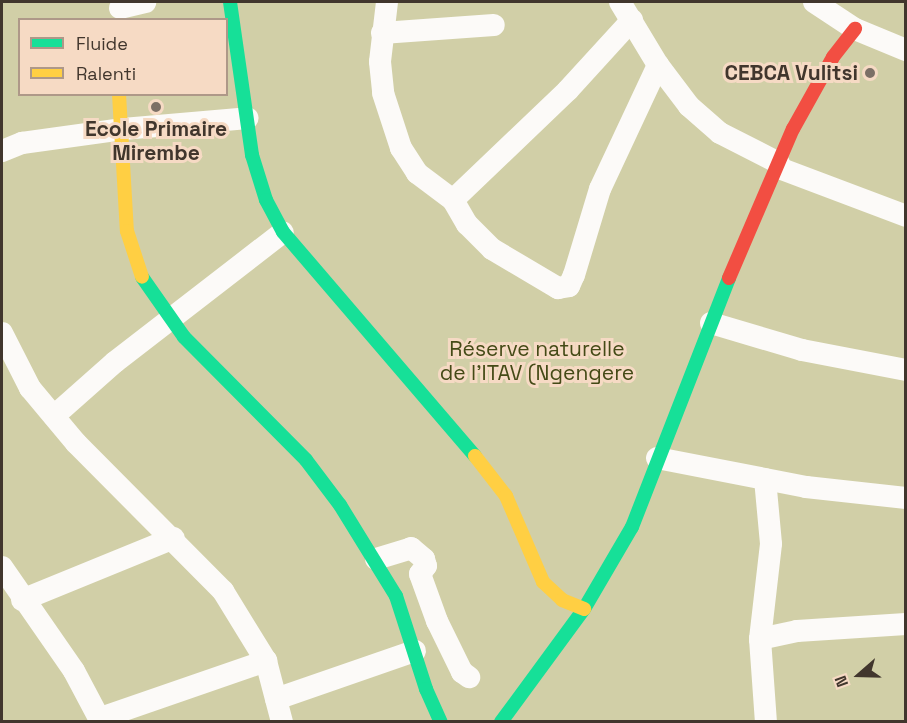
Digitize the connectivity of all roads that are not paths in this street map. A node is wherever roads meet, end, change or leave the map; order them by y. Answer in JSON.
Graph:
{"nodes":[{"id":1,"x":145,"y":2,"type":"edge"},
{"id":2,"x":230,"y":2,"type":"edge"},
{"id":3,"x":387,"y":2,"type":"edge"},
{"id":4,"x":814,"y":2,"type":"edge"},
{"id":5,"x":625,"y":7,"type":"edge"},
{"id":6,"x":119,"y":10,"type":"edge"},
{"id":7,"x":494,"y":25,"type":"dead end"},
{"id":8,"x":855,"y":29,"type":"junction"},
{"id":9,"x":382,"y":33,"type":"junction"},
{"id":10,"x":906,"y":50,"type":"edge"},
{"id":11,"x":657,"y":65,"type":"junction"},
{"id":12,"x":119,"y":96,"type":"edge"},
{"id":13,"x":248,"y":118,"type":"junction"},
{"id":14,"x":123,"y":129,"type":"junction"},
{"id":15,"x":2,"y":151,"type":"edge"},
{"id":16,"x":779,"y":166,"type":"junction"},
{"id":17,"x":453,"y":201,"type":"junction"},
{"id":18,"x":906,"y":216,"type":"edge"},
{"id":19,"x":283,"y":232,"type":"junction"},
{"id":20,"x":173,"y":319,"type":"junction"},
{"id":21,"x":711,"y":323,"type":"junction"},
{"id":22,"x":2,"y":333,"type":"edge"},
{"id":23,"x":906,"y":370,"type":"edge"},
{"id":24,"x":54,"y":416,"type":"junction"},
{"id":25,"x":657,"y":458,"type":"junction"},
{"id":26,"x":765,"y":480,"type":"junction"},
{"id":27,"x":906,"y":498,"type":"edge"},
{"id":28,"x":174,"y":538,"type":"junction"},
{"id":29,"x":376,"y":559,"type":"junction"},
{"id":30,"x":9,"y":585,"type":"edge"},
{"id":31,"x":584,"y":609,"type":"junction"},
{"id":32,"x":906,"y":624,"type":"edge"},
{"id":33,"x":759,"y":639,"type":"junction"},
{"id":34,"x":415,"y":651,"type":"junction"},
{"id":35,"x":266,"y":661,"type":"junction"},
{"id":36,"x":469,"y":677,"type":"dead end"},
{"id":37,"x":276,"y":699,"type":"junction"},
{"id":38,"x":101,"y":720,"type":"edge"},
{"id":39,"x":282,"y":722,"type":"edge"},
{"id":40,"x":441,"y":722,"type":"edge"},
{"id":41,"x":501,"y":722,"type":"edge"},
{"id":42,"x":766,"y":722,"type":"edge"}],
"edges":[{"from":1,"to":6,"type":"street"},
{"from":2,"to":13,"type":"street"},
{"from":3,"to":9,"type":"street"},
{"from":4,"to":8,"type":"street"},
{"from":5,"to":11,"type":"street"},
{"from":5,"to":17,"type":"street"},
{"from":7,"to":9,"type":"street"},
{"from":8,"to":10,"type":"street"},
{"from":8,"to":16,"type":"street"},
{"from":9,"to":17,"type":"street"},
{"from":11,"to":16,"type":"street"},
{"from":11,"to":17,"type":"street"},
{"from":12,"to":14,"type":"street"},
{"from":13,"to":14,"type":"street"},
{"from":13,"to":19,"type":"street"},
{"from":14,"to":15,"type":"street"},
{"from":14,"to":20,"type":"street"},
{"from":16,"to":18,"type":"street"},
{"from":16,"to":21,"type":"street"},
{"from":19,"to":20,"type":"street"},
{"from":19,"to":31,"type":"street"},
{"from":20,"to":24,"type":"street"},
{"from":20,"to":29,"type":"street"},
{"from":21,"to":23,"type":"street"},
{"from":21,"to":25,"type":"street"},
{"from":22,"to":24,"type":"street"},
{"from":24,"to":28,"type":"street"},
{"from":25,"to":26,"type":"street"},
{"from":25,"to":31,"type":"street"},
{"from":26,"to":27,"type":"street"},
{"from":26,"to":33,"type":"street"},
{"from":28,"to":30,"type":"street"},
{"from":28,"to":35,"type":"street"},
{"from":29,"to":34,"type":"street"},
{"from":29,"to":36,"type":"street"},
{"from":30,"to":38,"type":"street"},
{"from":31,"to":41,"type":"street"},
{"from":32,"to":33,"type":"street"},
{"from":33,"to":42,"type":"street"},
{"from":34,"to":37,"type":"street"},
{"from":34,"to":40,"type":"street"},
{"from":35,"to":37,"type":"street"},
{"from":35,"to":38,"type":"street"},
{"from":37,"to":39,"type":"street"}]}
